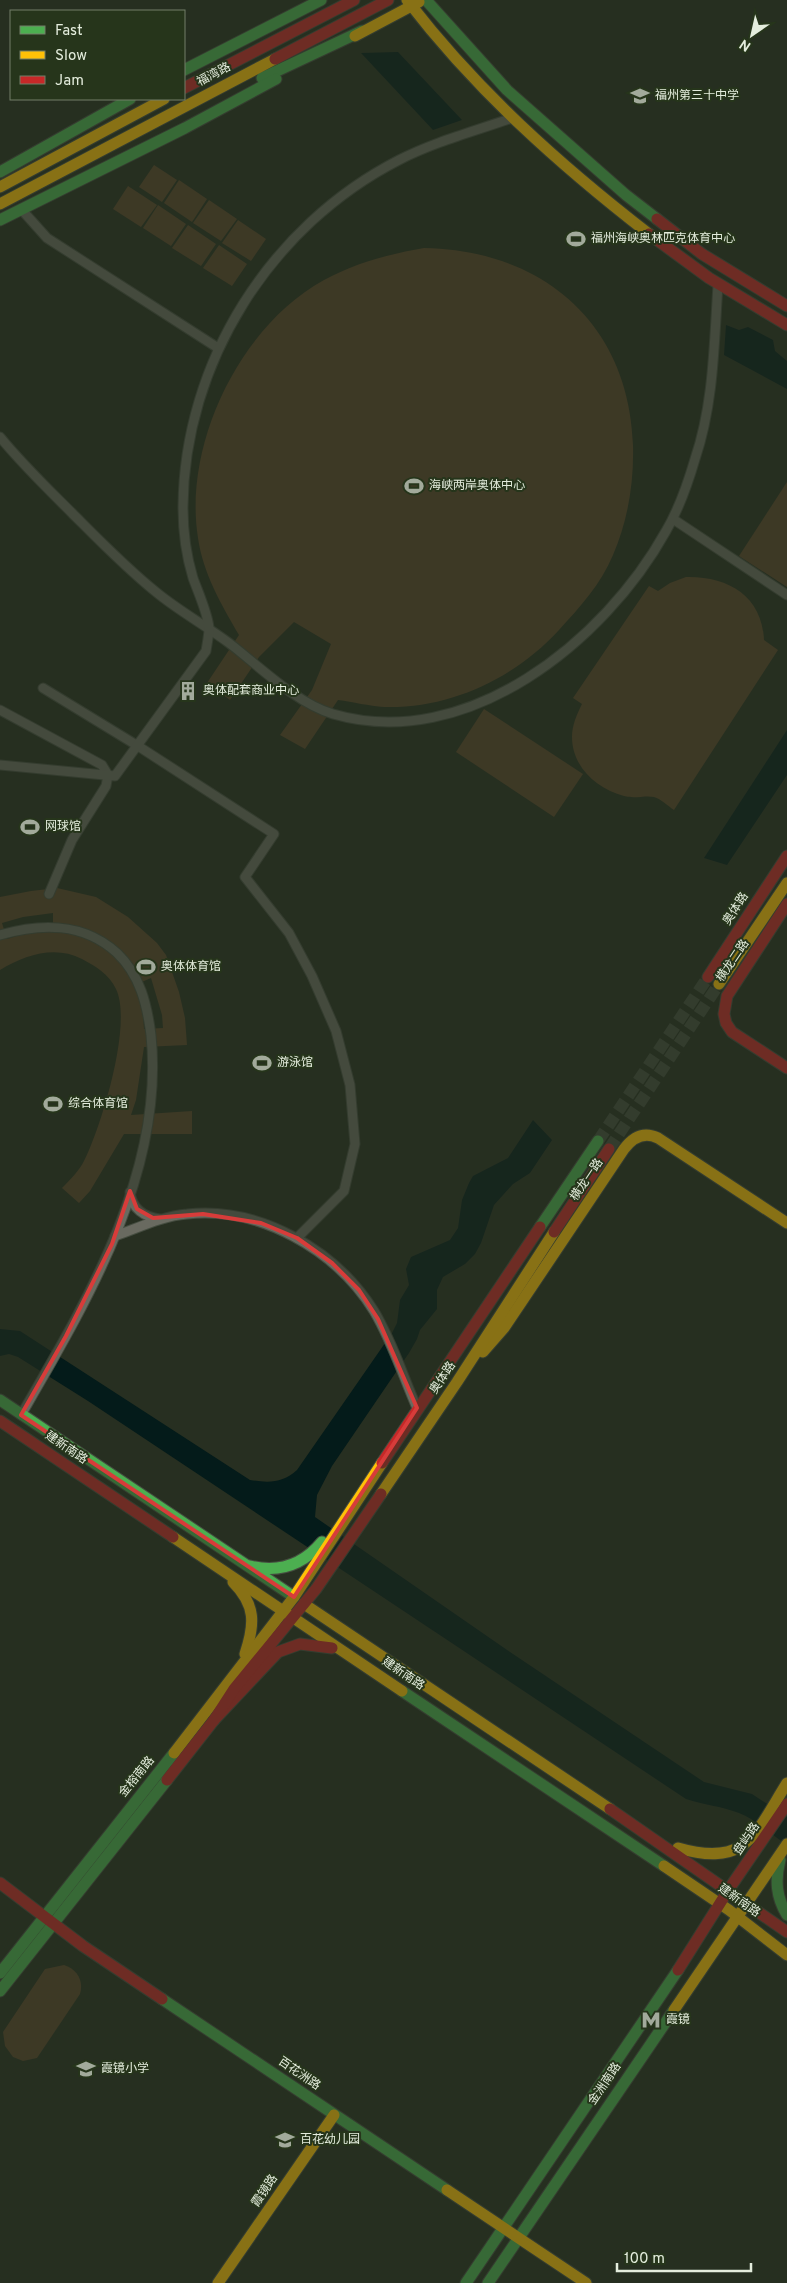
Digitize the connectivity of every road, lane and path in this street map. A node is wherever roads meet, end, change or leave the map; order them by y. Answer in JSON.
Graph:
{"nodes":[{"id":1,"x":321,"y":0,"type":"edge"},
{"id":2,"x":354,"y":0,"type":"edge"},
{"id":3,"x":388,"y":0,"type":"edge"},
{"id":4,"x":425,"y":0,"type":"edge"},
{"id":5,"x":409,"y":3,"type":"edge"},
{"id":6,"x":362,"y":32,"type":"junction"},
{"id":7,"x":185,"y":69,"type":"edge"},
{"id":8,"x":185,"y":87,"type":"edge"},
{"id":9,"x":128,"y":100,"type":"edge"},
{"id":10,"x":162,"y":100,"type":"edge"},
{"id":11,"x":512,"y":118,"type":"junction"},
{"id":12,"x":80,"y":161,"type":"junction"},
{"id":13,"x":0,"y":172,"type":"edge"},
{"id":14,"x":0,"y":187,"type":"edge"},
{"id":15,"x":0,"y":204,"type":"edge"},
{"id":16,"x":21,"y":209,"type":"junction"},
{"id":17,"x":0,"y":220,"type":"edge"},
{"id":18,"x":718,"y":285,"type":"junction"},
{"id":19,"x":787,"y":306,"type":"edge"},
{"id":20,"x":787,"y":325,"type":"edge"},
{"id":21,"x":218,"y":348,"type":"junction"},
{"id":22,"x":0,"y":437,"type":"edge"},
{"id":23,"x":673,"y":519,"type":"junction"},
{"id":24,"x":787,"y":595,"type":"edge"},
{"id":25,"x":209,"y":628,"type":"junction"},
{"id":26,"x":43,"y":688,"type":"dead end"},
{"id":27,"x":0,"y":710,"type":"edge"},
{"id":28,"x":138,"y":746,"type":"junction"},
{"id":29,"x":0,"y":765,"type":"edge"},
{"id":30,"x":108,"y":775,"type":"junction"},
{"id":31,"x":787,"y":856,"type":"edge"},
{"id":32,"x":787,"y":883,"type":"edge"},
{"id":33,"x":49,"y":894,"type":"dead end"},
{"id":34,"x":787,"y":904,"type":"edge"},
{"id":35,"x":0,"y":935,"type":"edge"},
{"id":36,"x":708,"y":977,"type":"tunnel mouth"},
{"id":37,"x":719,"y":984,"type":"tunnel mouth"},
{"id":38,"x":787,"y":1068,"type":"edge"},
{"id":39,"x":598,"y":1141,"type":"tunnel mouth"},
{"id":40,"x":609,"y":1149,"type":"tunnel mouth"},
{"id":41,"x":130,"y":1191,"type":"junction"},
{"id":42,"x":163,"y":1219,"type":"junction"},
{"id":43,"x":787,"y":1224,"type":"edge"},
{"id":44,"x":115,"y":1236,"type":"junction"},
{"id":45,"x":297,"y":1238,"type":"junction"},
{"id":46,"x":457,"y":1382,"type":"junction"},
{"id":47,"x":0,"y":1400,"type":"edge"},
{"id":48,"x":417,"y":1408,"type":"junction"},
{"id":49,"x":21,"y":1414,"type":"junction"},
{"id":50,"x":0,"y":1421,"type":"edge"},
{"id":51,"x":364,"y":1489,"type":"junction"},
{"id":52,"x":200,"y":1555,"type":"junction"},
{"id":53,"x":243,"y":1563,"type":"junction"},
{"id":54,"x":299,"y":1601,"type":"junction"},
{"id":55,"x":288,"y":1614,"type":"junction"},
{"id":56,"x":347,"y":1653,"type":"junction"},
{"id":57,"x":241,"y":1667,"type":"junction"},
{"id":58,"x":214,"y":1720,"type":"junction"},
{"id":59,"x":787,"y":1783,"type":"edge"},
{"id":60,"x":787,"y":1804,"type":"edge"},
{"id":61,"x":658,"y":1841,"type":"junction"},
{"id":62,"x":786,"y":1845,"type":"edge"},
{"id":63,"x":0,"y":1883,"type":"edge"},
{"id":64,"x":729,"y":1889,"type":"junction"},
{"id":65,"x":747,"y":1902,"type":"junction"},
{"id":66,"x":720,"y":1904,"type":"junction"},
{"id":67,"x":738,"y":1916,"type":"junction"},
{"id":68,"x":787,"y":1916,"type":"edge"},
{"id":69,"x":48,"y":1921,"type":"junction"},
{"id":70,"x":787,"y":1932,"type":"edge"},
{"id":71,"x":787,"y":1955,"type":"edge"},
{"id":72,"x":0,"y":1973,"type":"edge"},
{"id":73,"x":0,"y":1991,"type":"edge"},
{"id":74,"x":334,"y":2115,"type":"junction"},
{"id":75,"x":503,"y":2228,"type":"junction"},
{"id":76,"x":518,"y":2238,"type":"junction"},
{"id":77,"x":218,"y":2283,"type":"edge"},
{"id":78,"x":466,"y":2283,"type":"edge"},
{"id":79,"x":488,"y":2283,"type":"edge"},
{"id":80,"x":586,"y":2283,"type":"edge"}],
"edges":[{"from":1,"to":7,"type":"main road"},
{"from":2,"to":8,"type":"main road","name":"福湾路"},
{"from":3,"to":12,"type":"main road","name":"福湾路"},
{"from":4,"to":5,"type":"main road"},
{"from":4,"to":19,"type":"main road"},
{"from":5,"to":6,"type":"main road"},
{"from":5,"to":11,"type":"main road"},
{"from":6,"to":12,"type":"main road"},
{"from":6,"to":16,"type":"main road"},
{"from":9,"to":13,"type":"main road"},
{"from":10,"to":14,"type":"main road"},
{"from":11,"to":18,"type":"main road"},
{"from":11,"to":21,"type":"street"},
{"from":12,"to":15,"type":"main road","name":"福湾路"},
{"from":16,"to":17,"type":"main road"},
{"from":16,"to":21,"type":"street"},
{"from":18,"to":20,"type":"main road"},
{"from":18,"to":23,"type":"street"},
{"from":21,"to":25,"type":"street"},
{"from":22,"to":25,"type":"street"},
{"from":23,"to":24,"type":"street"},
{"from":23,"to":25,"type":"street"},
{"from":25,"to":28,"type":"street"},
{"from":26,"to":28,"type":"street"},
{"from":27,"to":30,"type":"street"},
{"from":28,"to":30,"type":"street"},
{"from":28,"to":45,"type":"street"},
{"from":29,"to":30,"type":"street"},
{"from":30,"to":33,"type":"street"},
{"from":31,"to":36,"type":"main road","name":"奥体路"},
{"from":32,"to":37,"type":"main road"},
{"from":34,"to":38,"type":"main road","name":"横龙二路"},
{"from":35,"to":41,"type":"street"},
{"from":39,"to":48,"type":"main road","name":"奥体路"},
{"from":40,"to":46,"type":"main road","name":"奥体路"},
{"from":41,"to":42,"type":"street"},
{"from":41,"to":44,"type":"street"},
{"from":42,"to":44,"type":"street"},
{"from":42,"to":45,"type":"street"},
{"from":43,"to":46,"type":"main road","name":"横龙一路"},
{"from":44,"to":49,"type":"street"},
{"from":45,"to":48,"type":"street"},
{"from":46,"to":54,"type":"main road","name":"奥体路"},
{"from":47,"to":49,"type":"main road","name":"建新南路"},
{"from":48,"to":51,"type":"main road","name":"奥体路"},
{"from":49,"to":53,"type":"main road","name":"建新南路"},
{"from":50,"to":52,"type":"main road","name":"建新南路"},
{"from":51,"to":53,"type":"main road"},
{"from":51,"to":54,"type":"main road","name":"奥体路"},
{"from":52,"to":55,"type":"main road","name":"建新南路"},
{"from":52,"to":57,"type":"main road"},
{"from":53,"to":54,"type":"main road","name":"建新南路"},
{"from":54,"to":55,"type":"main road","name":"奥体路"},
{"from":54,"to":61,"type":"main road","name":"建新南路"},
{"from":55,"to":56,"type":"main road","name":"建新南路"},
{"from":55,"to":57,"type":"main road","name":"金榕南路"},
{"from":55,"to":58,"type":"main road","name":"金榕南路"},
{"from":56,"to":58,"type":"main road"},
{"from":56,"to":66,"type":"main road","name":"建新南路"},
{"from":57,"to":69,"type":"main road","name":"金榕南路"},
{"from":58,"to":69,"type":"main road","name":"金榕南路"},
{"from":59,"to":61,"type":"main road"},
{"from":60,"to":64,"type":"main road","name":"盘屿路"},
{"from":61,"to":64,"type":"main road","name":"建新南路"},
{"from":62,"to":65,"type":"main road"},
{"from":62,"to":68,"type":"main road"},
{"from":63,"to":69,"type":"main road","name":"百花洲路"},
{"from":64,"to":65,"type":"main road","name":"建新南路"},
{"from":64,"to":66,"type":"main road","name":"盘屿路"},
{"from":65,"to":67,"type":"main road","name":"金洲南路"},
{"from":65,"to":70,"type":"main road","name":"建新南路"},
{"from":66,"to":67,"type":"main road","name":"建新南路"},
{"from":66,"to":75,"type":"main road","name":"金洲南路"},
{"from":67,"to":71,"type":"main road","name":"建新南路"},
{"from":67,"to":76,"type":"main road","name":"金洲南路"},
{"from":69,"to":72,"type":"main road","name":"金榕南路"},
{"from":69,"to":73,"type":"main road","name":"金榕南路"},
{"from":69,"to":74,"type":"main road","name":"百花洲路"},
{"from":74,"to":75,"type":"main road","name":"百花洲路"},
{"from":74,"to":77,"type":"main road","name":"霞镜路"},
{"from":75,"to":76,"type":"main road","name":"百花洲路"},
{"from":75,"to":78,"type":"main road","name":"金洲南路"},
{"from":76,"to":79,"type":"main road","name":"金洲南路"},
{"from":76,"to":80,"type":"main road","name":"百花洲路"}]}
